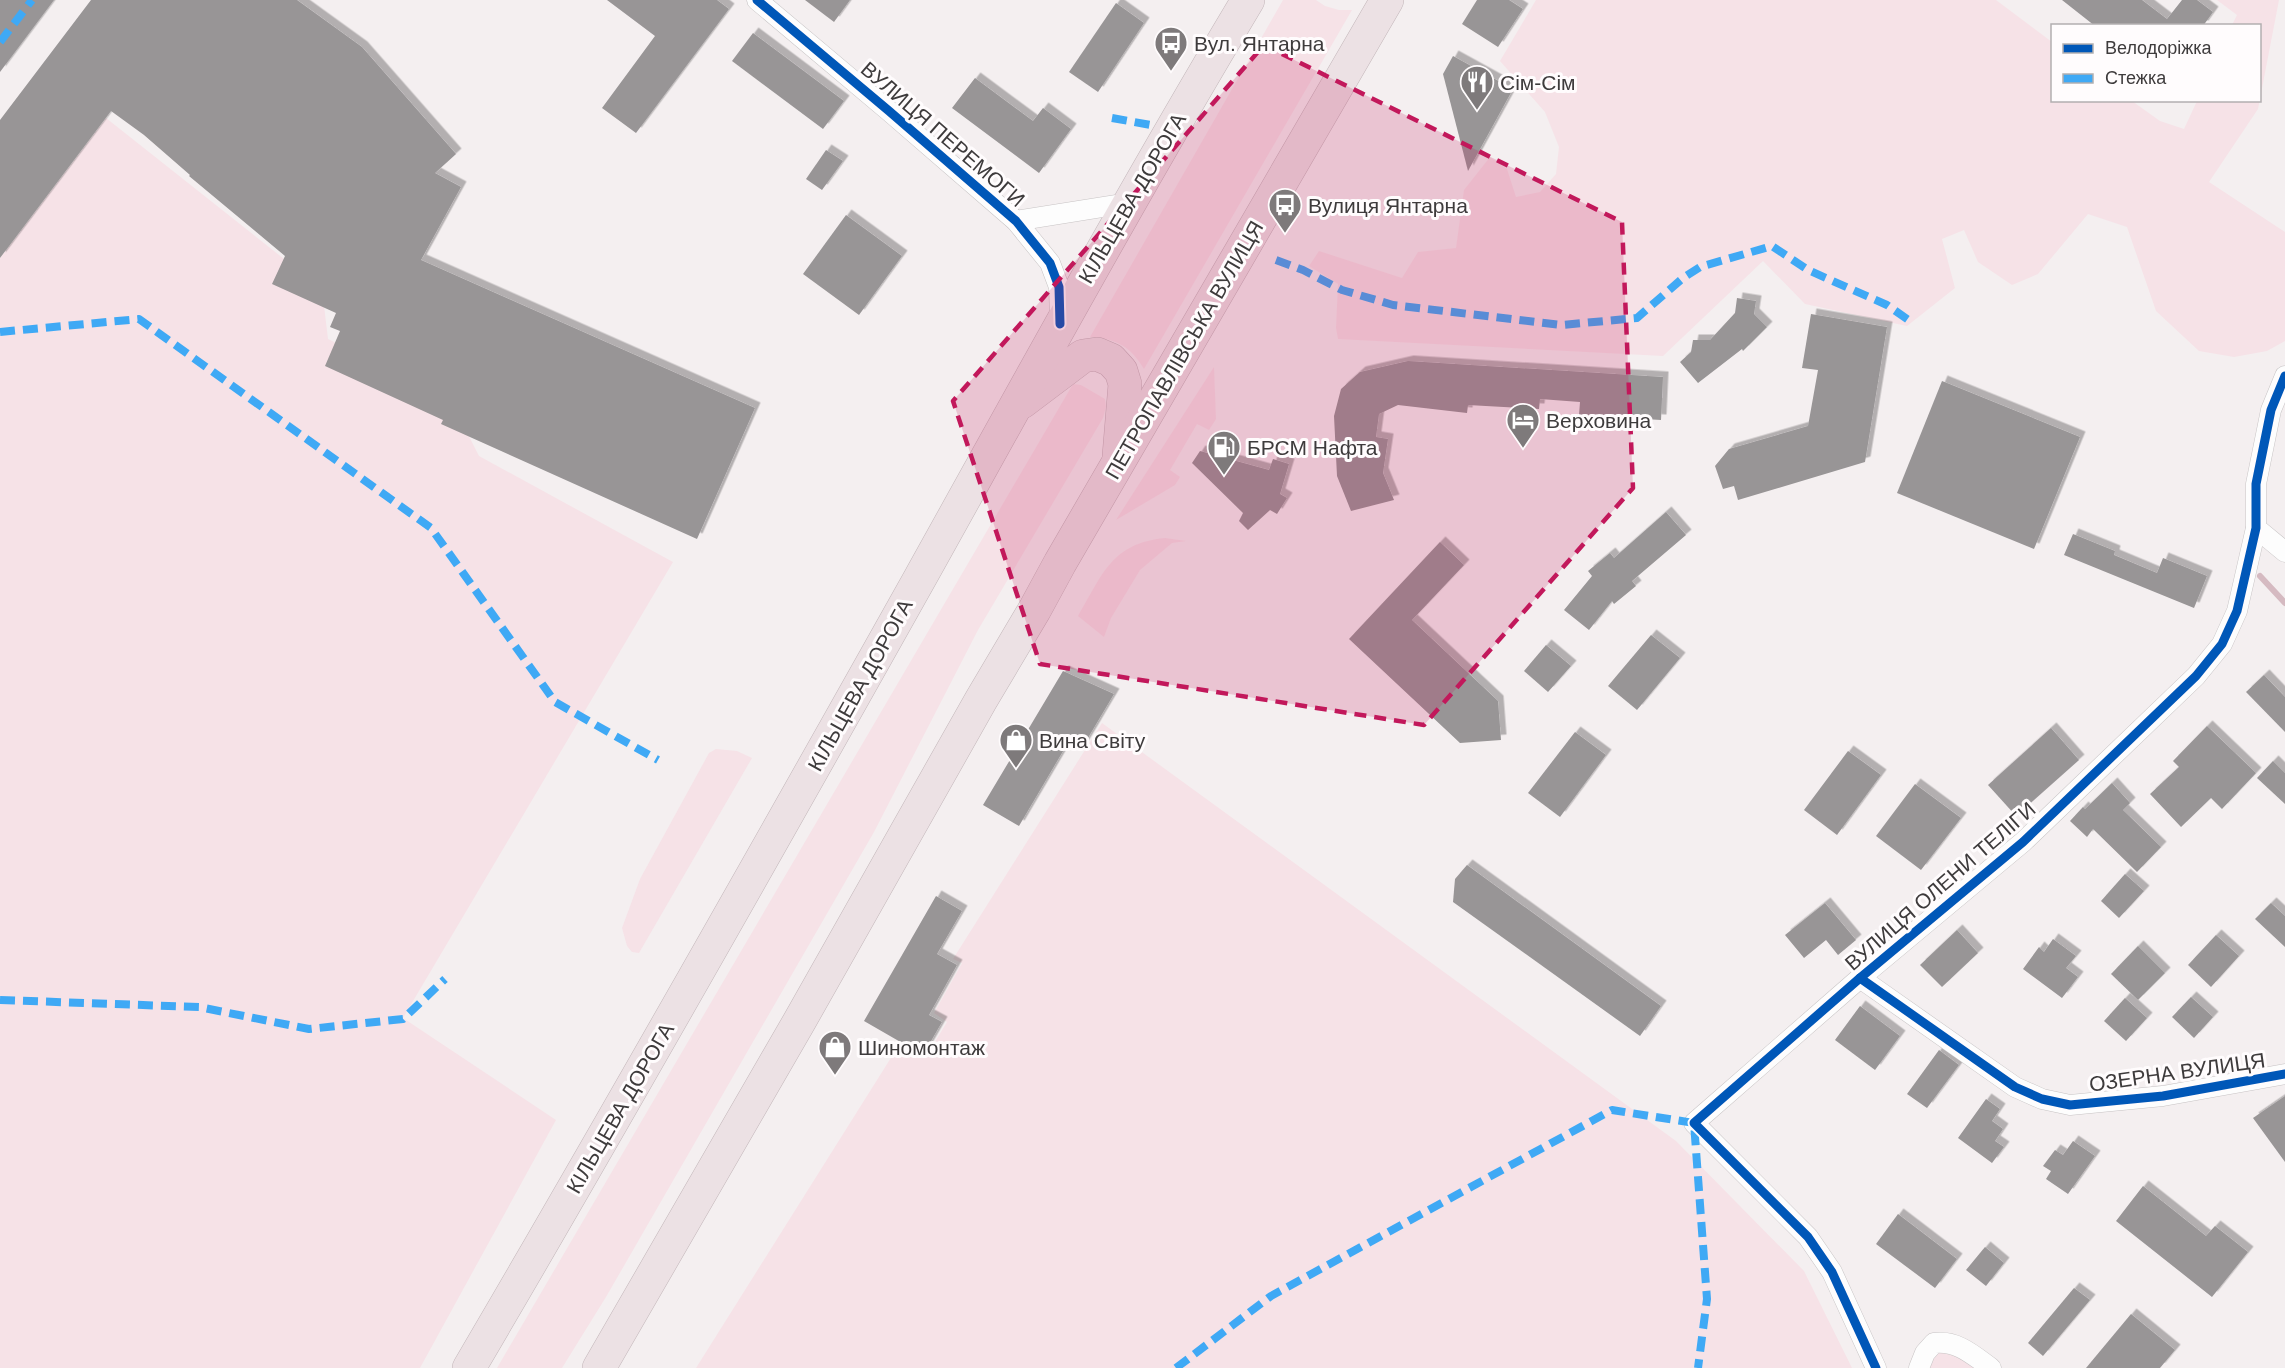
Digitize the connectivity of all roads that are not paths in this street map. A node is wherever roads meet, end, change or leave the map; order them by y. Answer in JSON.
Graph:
{"nodes":[{"id":1,"x":756,"y":0,"type":"edge"},
{"id":2,"x":1248,"y":0,"type":"edge"},
{"id":3,"x":1387,"y":0,"type":"edge"},
{"id":4,"x":1128,"y":203,"type":"junction"},
{"id":5,"x":1016,"y":221,"type":"junction"},
{"id":6,"x":1060,"y":324,"type":"junction"},
{"id":7,"x":2285,"y":376,"type":"edge"},
{"id":8,"x":1014,"y":409,"type":"junction"},
{"id":9,"x":1119,"y":464,"type":"junction"},
{"id":10,"x":2256,"y":528,"type":"junction"},
{"id":11,"x":2285,"y":552,"type":"edge"},
{"id":12,"x":1860,"y":978,"type":"junction"},
{"id":13,"x":2285,"y":1074,"type":"edge"},
{"id":14,"x":469,"y":1368,"type":"edge"},
{"id":15,"x":599,"y":1368,"type":"edge"},
{"id":16,"x":1876,"y":1368,"type":"edge"},
{"id":17,"x":1919,"y":1368,"type":"edge"},
{"id":18,"x":1991,"y":1368,"type":"edge"}],
"edges":[{"from":1,"to":5,"type":"street","name":"ВУЛИЦЯ ПЕРЕМОГИ"},
{"from":2,"to":4,"type":"highway","name":"КІЛЬЦЕВА ДОРОГА"},
{"from":3,"to":9,"type":"highway","name":"ПЕТРОПАВЛІВСЬКА ВУЛИЦЯ"},
{"from":4,"to":5,"type":"street","name":"ВУЛИЦЯ ПЕРЕМОГИ"},
{"from":4,"to":6,"type":"highway","name":"КІЛЬЦЕВА ДОРОГА"},
{"from":5,"to":6,"type":"street","name":"ВУЛИЦЯ ПЕРЕМОГИ"},
{"from":6,"to":8,"type":"highway","name":"КІЛЬЦЕВА ДОРОГА"},
{"from":7,"to":10,"type":"street","name":"ВУЛИЦЯ ОЛЕНИ ТЕЛІГИ"},
{"from":8,"to":9,"type":"highway"},
{"from":8,"to":14,"type":"highway","name":"КІЛЬЦЕВА ДОРОГА"},
{"from":9,"to":15,"type":"highway","name":"ПЕТРОПАВЛІВСЬКА ВУЛИЦЯ"},
{"from":10,"to":11,"type":"street"},
{"from":10,"to":12,"type":"street","name":"ВУЛИЦЯ ОЛЕНИ ТЕЛІГИ"},
{"from":12,"to":13,"type":"street","name":"ОЗЕРНА ВУЛИЦЯ"},
{"from":12,"to":16,"type":"street","name":"ВУЛИЦЯ ОЛЕНИ ТЕЛІГИ"},
{"from":17,"to":18,"type":"street"}]}
